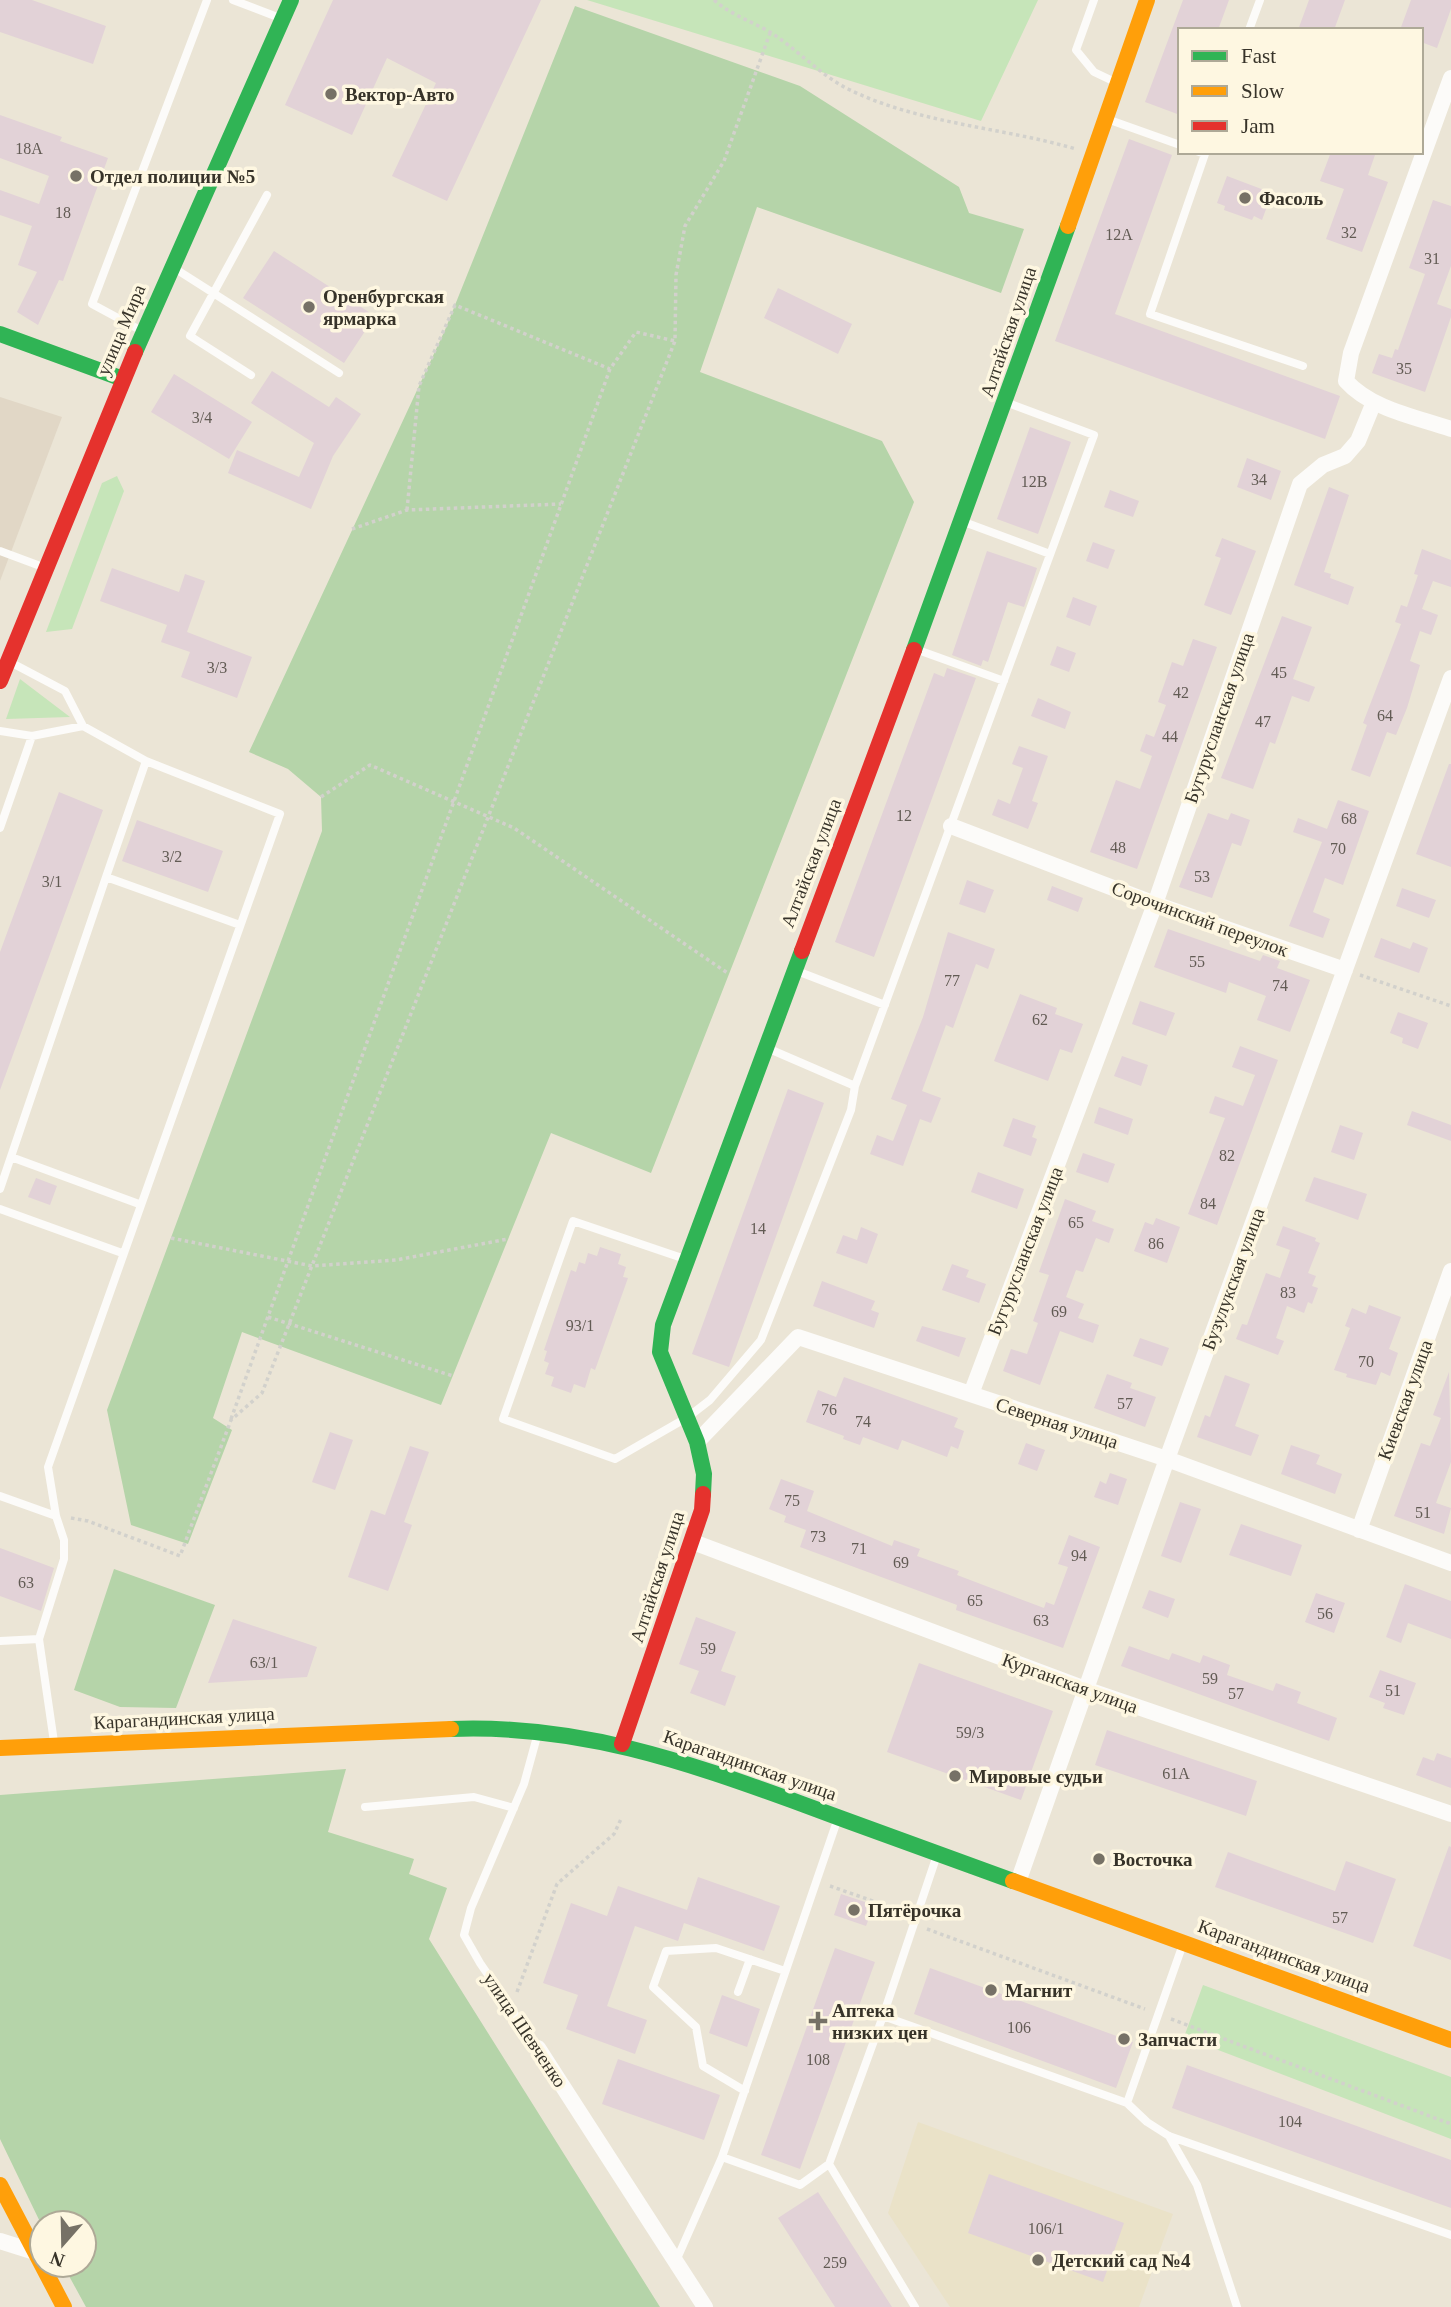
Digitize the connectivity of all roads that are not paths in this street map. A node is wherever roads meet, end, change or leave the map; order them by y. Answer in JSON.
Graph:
{"nodes":[{"id":1,"x":207,"y":0,"type":"edge"},
{"id":2,"x":233,"y":0,"type":"edge"},
{"id":3,"x":291,"y":0,"type":"edge"},
{"id":4,"x":1094,"y":0,"type":"edge"},
{"id":5,"x":1147,"y":0,"type":"edge"},
{"id":6,"x":1260,"y":0,"type":"edge"},
{"id":7,"x":283,"y":19,"type":"junction"},
{"id":8,"x":1250,"y":28,"type":"edge"},
{"id":9,"x":1451,"y":78,"type":"edge"},
{"id":10,"x":1117,"y":83,"type":"junction"},
{"id":11,"x":1104,"y":118,"type":"junction"},
{"id":12,"x":1178,"y":144,"type":"edge"},
{"id":13,"x":1203,"y":154,"type":"edge"},
{"id":14,"x":267,"y":195,"type":"dead end"},
{"id":15,"x":172,"y":266,"type":"junction"},
{"id":16,"x":214,"y":292,"type":"junction"},
{"id":17,"x":144,"y":331,"type":"junction"},
{"id":18,"x":0,"y":334,"type":"edge"},
{"id":19,"x":1303,"y":366,"type":"dead end"},
{"id":20,"x":339,"y":373,"type":"dead end"},
{"id":21,"x":251,"y":375,"type":"dead end"},
{"id":22,"x":123,"y":379,"type":"junction"},
{"id":23,"x":1006,"y":402,"type":"junction"},
{"id":24,"x":1374,"y":402,"type":"junction"},
{"id":25,"x":1451,"y":429,"type":"edge"},
{"id":26,"x":961,"y":521,"type":"junction"},
{"id":27,"x":0,"y":551,"type":"edge"},
{"id":28,"x":1050,"y":554,"type":"junction"},
{"id":29,"x":43,"y":567,"type":"junction"},
{"id":30,"x":914,"y":648,"type":"junction"},
{"id":31,"x":8,"y":661,"type":"junction"},
{"id":32,"x":1451,"y":678,"type":"edge"},
{"id":33,"x":0,"y":681,"type":"edge"},
{"id":34,"x":1004,"y":681,"type":"junction"},
{"id":35,"x":83,"y":726,"type":"junction"},
{"id":36,"x":0,"y":732,"type":"edge"},
{"id":37,"x":32,"y":736,"type":"junction"},
{"id":38,"x":146,"y":761,"type":"junction"},
{"id":39,"x":951,"y":826,"type":"junction"},
{"id":40,"x":0,"y":828,"type":"edge"},
{"id":41,"x":106,"y":877,"type":"junction"},
{"id":42,"x":1155,"y":904,"type":"junction"},
{"id":43,"x":240,"y":925,"type":"junction"},
{"id":44,"x":793,"y":969,"type":"junction"},
{"id":45,"x":1345,"y":970,"type":"junction"},
{"id":46,"x":886,"y":1005,"type":"junction"},
{"id":47,"x":764,"y":1047,"type":"junction"},
{"id":48,"x":855,"y":1086,"type":"junction"},
{"id":49,"x":11,"y":1157,"type":"junction"},
{"id":50,"x":0,"y":1189,"type":"edge"},
{"id":51,"x":139,"y":1204,"type":"junction"},
{"id":52,"x":0,"y":1209,"type":"edge"},
{"id":53,"x":121,"y":1253,"type":"junction"},
{"id":54,"x":686,"y":1260,"type":"junction"},
{"id":55,"x":1451,"y":1271,"type":"edge"},
{"id":56,"x":971,"y":1394,"type":"junction"},
{"id":57,"x":688,"y":1417,"type":"junction"},
{"id":58,"x":697,"y":1442,"type":"junction"},
{"id":59,"x":1167,"y":1460,"type":"junction"},
{"id":60,"x":0,"y":1496,"type":"edge"},
{"id":61,"x":56,"y":1516,"type":"junction"},
{"id":62,"x":1359,"y":1530,"type":"junction"},
{"id":63,"x":693,"y":1542,"type":"junction"},
{"id":64,"x":1451,"y":1563,"type":"edge"},
{"id":65,"x":39,"y":1639,"type":"junction"},
{"id":66,"x":0,"y":1641,"type":"edge"},
{"id":67,"x":1087,"y":1690,"type":"junction"},
{"id":68,"x":539,"y":1731,"type":"junction"},
{"id":69,"x":622,"y":1744,"type":"junction"},
{"id":70,"x":55,"y":1745,"type":"junction"},
{"id":71,"x":1,"y":1748,"type":"edge"},
{"id":72,"x":365,"y":1807,"type":"dead end"},
{"id":73,"x":514,"y":1808,"type":"junction"},
{"id":74,"x":1451,"y":1814,"type":"edge"},
{"id":75,"x":839,"y":1817,"type":"junction"},
{"id":76,"x":938,"y":1853,"type":"junction"},
{"id":77,"x":1018,"y":1882,"type":"junction"},
{"id":78,"x":1184,"y":1942,"type":"junction"},
{"id":79,"x":750,"y":1959,"type":"junction"},
{"id":80,"x":785,"y":1971,"type":"junction"},
{"id":81,"x":738,"y":1992,"type":"dead end"},
{"id":82,"x":883,"y":2016,"type":"junction"},
{"id":83,"x":1451,"y":2040,"type":"edge"},
{"id":84,"x":538,"y":2048,"type":"joint"},
{"id":85,"x":745,"y":2091,"type":"junction"},
{"id":86,"x":1127,"y":2103,"type":"junction"},
{"id":87,"x":1169,"y":2136,"type":"junction"},
{"id":88,"x":722,"y":2157,"type":"junction"},
{"id":89,"x":829,"y":2164,"type":"junction"},
{"id":90,"x":0,"y":2185,"type":"edge"},
{"id":91,"x":1451,"y":2235,"type":"edge"},
{"id":92,"x":28,"y":2238,"type":"edge"},
{"id":93,"x":0,"y":2241,"type":"edge"},
{"id":94,"x":28,"y":2255,"type":"edge"},
{"id":95,"x":676,"y":2261,"type":"junction"},
{"id":96,"x":49,"y":2279,"type":"edge"},
{"id":97,"x":64,"y":2307,"type":"edge"},
{"id":98,"x":705,"y":2307,"type":"edge"},
{"id":99,"x":915,"y":2307,"type":"edge"},
{"id":100,"x":1237,"y":2307,"type":"edge"}],
"edges":[{"from":1,"to":17,"type":"lane"},
{"from":2,"to":7,"type":"lane"},
{"from":3,"to":7,"type":"main road","name":"улица Мира"},
{"from":4,"to":10,"type":"lane"},
{"from":5,"to":10,"type":"main road","name":"Алтайская улица"},
{"from":6,"to":8,"type":"lane"},
{"from":7,"to":15,"type":"main road","name":"улица Мира"},
{"from":9,"to":24,"type":"street"},
{"from":10,"to":11,"type":"main road","name":"Алтайская улица"},
{"from":11,"to":12,"type":"lane"},
{"from":11,"to":23,"type":"main road","name":"Алтайская улица"},
{"from":13,"to":19,"type":"lane"},
{"from":14,"to":16,"type":"lane"},
{"from":15,"to":16,"type":"lane"},
{"from":15,"to":17,"type":"main road","name":"улица Мира"},
{"from":16,"to":20,"type":"lane"},
{"from":16,"to":21,"type":"lane"},
{"from":17,"to":22,"type":"main road","name":"улица Мира"},
{"from":18,"to":22,"type":"main road"},
{"from":22,"to":29,"type":"main road","name":"улица Мира"},
{"from":23,"to":26,"type":"main road","name":"Алтайская улица"},
{"from":23,"to":28,"type":"lane"},
{"from":24,"to":25,"type":"street"},
{"from":24,"to":42,"type":"street","name":"Бугурусланская улица"},
{"from":26,"to":28,"type":"lane"},
{"from":26,"to":30,"type":"main road","name":"Алтайская улица"},
{"from":27,"to":29,"type":"lane"},
{"from":28,"to":34,"type":"lane"},
{"from":29,"to":31,"type":"main road","name":"улица Мира"},
{"from":30,"to":34,"type":"lane"},
{"from":30,"to":44,"type":"main road","name":"Алтайская улица"},
{"from":31,"to":33,"type":"main road","name":"улица Мира"},
{"from":31,"to":35,"type":"lane"},
{"from":32,"to":45,"type":"street","name":"Бузулукская улица"},
{"from":34,"to":39,"type":"lane"},
{"from":35,"to":37,"type":"lane"},
{"from":35,"to":38,"type":"lane"},
{"from":36,"to":37,"type":"lane"},
{"from":37,"to":40,"type":"lane"},
{"from":38,"to":41,"type":"lane"},
{"from":38,"to":43,"type":"lane"},
{"from":39,"to":42,"type":"street","name":"Сорочинский переулок"},
{"from":39,"to":46,"type":"lane"},
{"from":41,"to":43,"type":"lane"},
{"from":41,"to":49,"type":"lane"},
{"from":42,"to":45,"type":"street","name":"Сорочинский переулок"},
{"from":42,"to":56,"type":"street","name":"Бугурусланская улица"},
{"from":43,"to":51,"type":"lane"},
{"from":44,"to":46,"type":"lane"},
{"from":44,"to":47,"type":"main road","name":"Алтайская улица"},
{"from":45,"to":59,"type":"street","name":"Бузулукская улица"},
{"from":46,"to":48,"type":"lane"},
{"from":47,"to":48,"type":"lane"},
{"from":47,"to":54,"type":"main road","name":"Алтайская улица"},
{"from":48,"to":57,"type":"lane"},
{"from":49,"to":50,"type":"lane"},
{"from":49,"to":51,"type":"lane"},
{"from":51,"to":53,"type":"lane"},
{"from":52,"to":53,"type":"lane"},
{"from":53,"to":61,"type":"lane"},
{"from":54,"to":57,"type":"main road","name":"Алтайская улица"},
{"from":54,"to":57,"type":"lane"},
{"from":55,"to":62,"type":"street","name":"Киевская улица"},
{"from":56,"to":58,"type":"street","name":"Северная улица"},
{"from":56,"to":59,"type":"street","name":"Северная улица"},
{"from":57,"to":58,"type":"main road","name":"Алтайская улица"},
{"from":58,"to":63,"type":"main road","name":"Алтайская улица"},
{"from":59,"to":62,"type":"street","name":"Северная улица"},
{"from":59,"to":67,"type":"street","name":"Бузулукская улица"},
{"from":60,"to":61,"type":"lane"},
{"from":61,"to":65,"type":"lane"},
{"from":62,"to":64,"type":"street","name":"Северная улица"},
{"from":63,"to":67,"type":"street","name":"Курганская улица"},
{"from":63,"to":69,"type":"main road","name":"Алтайская улица"},
{"from":65,"to":66,"type":"lane"},
{"from":65,"to":70,"type":"lane"},
{"from":67,"to":74,"type":"street","name":"Курганская улица"},
{"from":67,"to":77,"type":"street","name":"Бузулукская улица"},
{"from":68,"to":69,"type":"main road","name":"Карагандинская улица"},
{"from":68,"to":70,"type":"main road","name":"Карагандинская улица"},
{"from":68,"to":73,"type":"lane","name":"улица Шевченко"},
{"from":69,"to":75,"type":"main road","name":"Карагандинская улица"},
{"from":70,"to":71,"type":"main road","name":"Карагандинская улица"},
{"from":72,"to":73,"type":"lane"},
{"from":73,"to":84,"type":"lane","name":"улица Шевченко"},
{"from":75,"to":76,"type":"main road","name":"Карагандинская улица"},
{"from":75,"to":80,"type":"lane"},
{"from":76,"to":77,"type":"main road","name":"Карагандинская улица"},
{"from":76,"to":82,"type":"lane"},
{"from":77,"to":78,"type":"main road","name":"Карагандинская улица"},
{"from":78,"to":83,"type":"main road","name":"Карагандинская улица"},
{"from":78,"to":86,"type":"lane"},
{"from":79,"to":80,"type":"lane"},
{"from":79,"to":81,"type":"lane"},
{"from":79,"to":85,"type":"lane"},
{"from":80,"to":85,"type":"lane"},
{"from":82,"to":86,"type":"lane"},
{"from":82,"to":89,"type":"lane"},
{"from":84,"to":95,"type":"street","name":"улица Шевченко"},
{"from":85,"to":88,"type":"lane"},
{"from":86,"to":87,"type":"lane"},
{"from":87,"to":91,"type":"lane"},
{"from":87,"to":100,"type":"lane"},
{"from":88,"to":89,"type":"lane"},
{"from":88,"to":95,"type":"lane"},
{"from":89,"to":99,"type":"lane"},
{"from":90,"to":92,"type":"main road"},
{"from":93,"to":94,"type":"street"},
{"from":95,"to":98,"type":"street","name":"улица Шевченко"},
{"from":96,"to":97,"type":"main road"}]}
